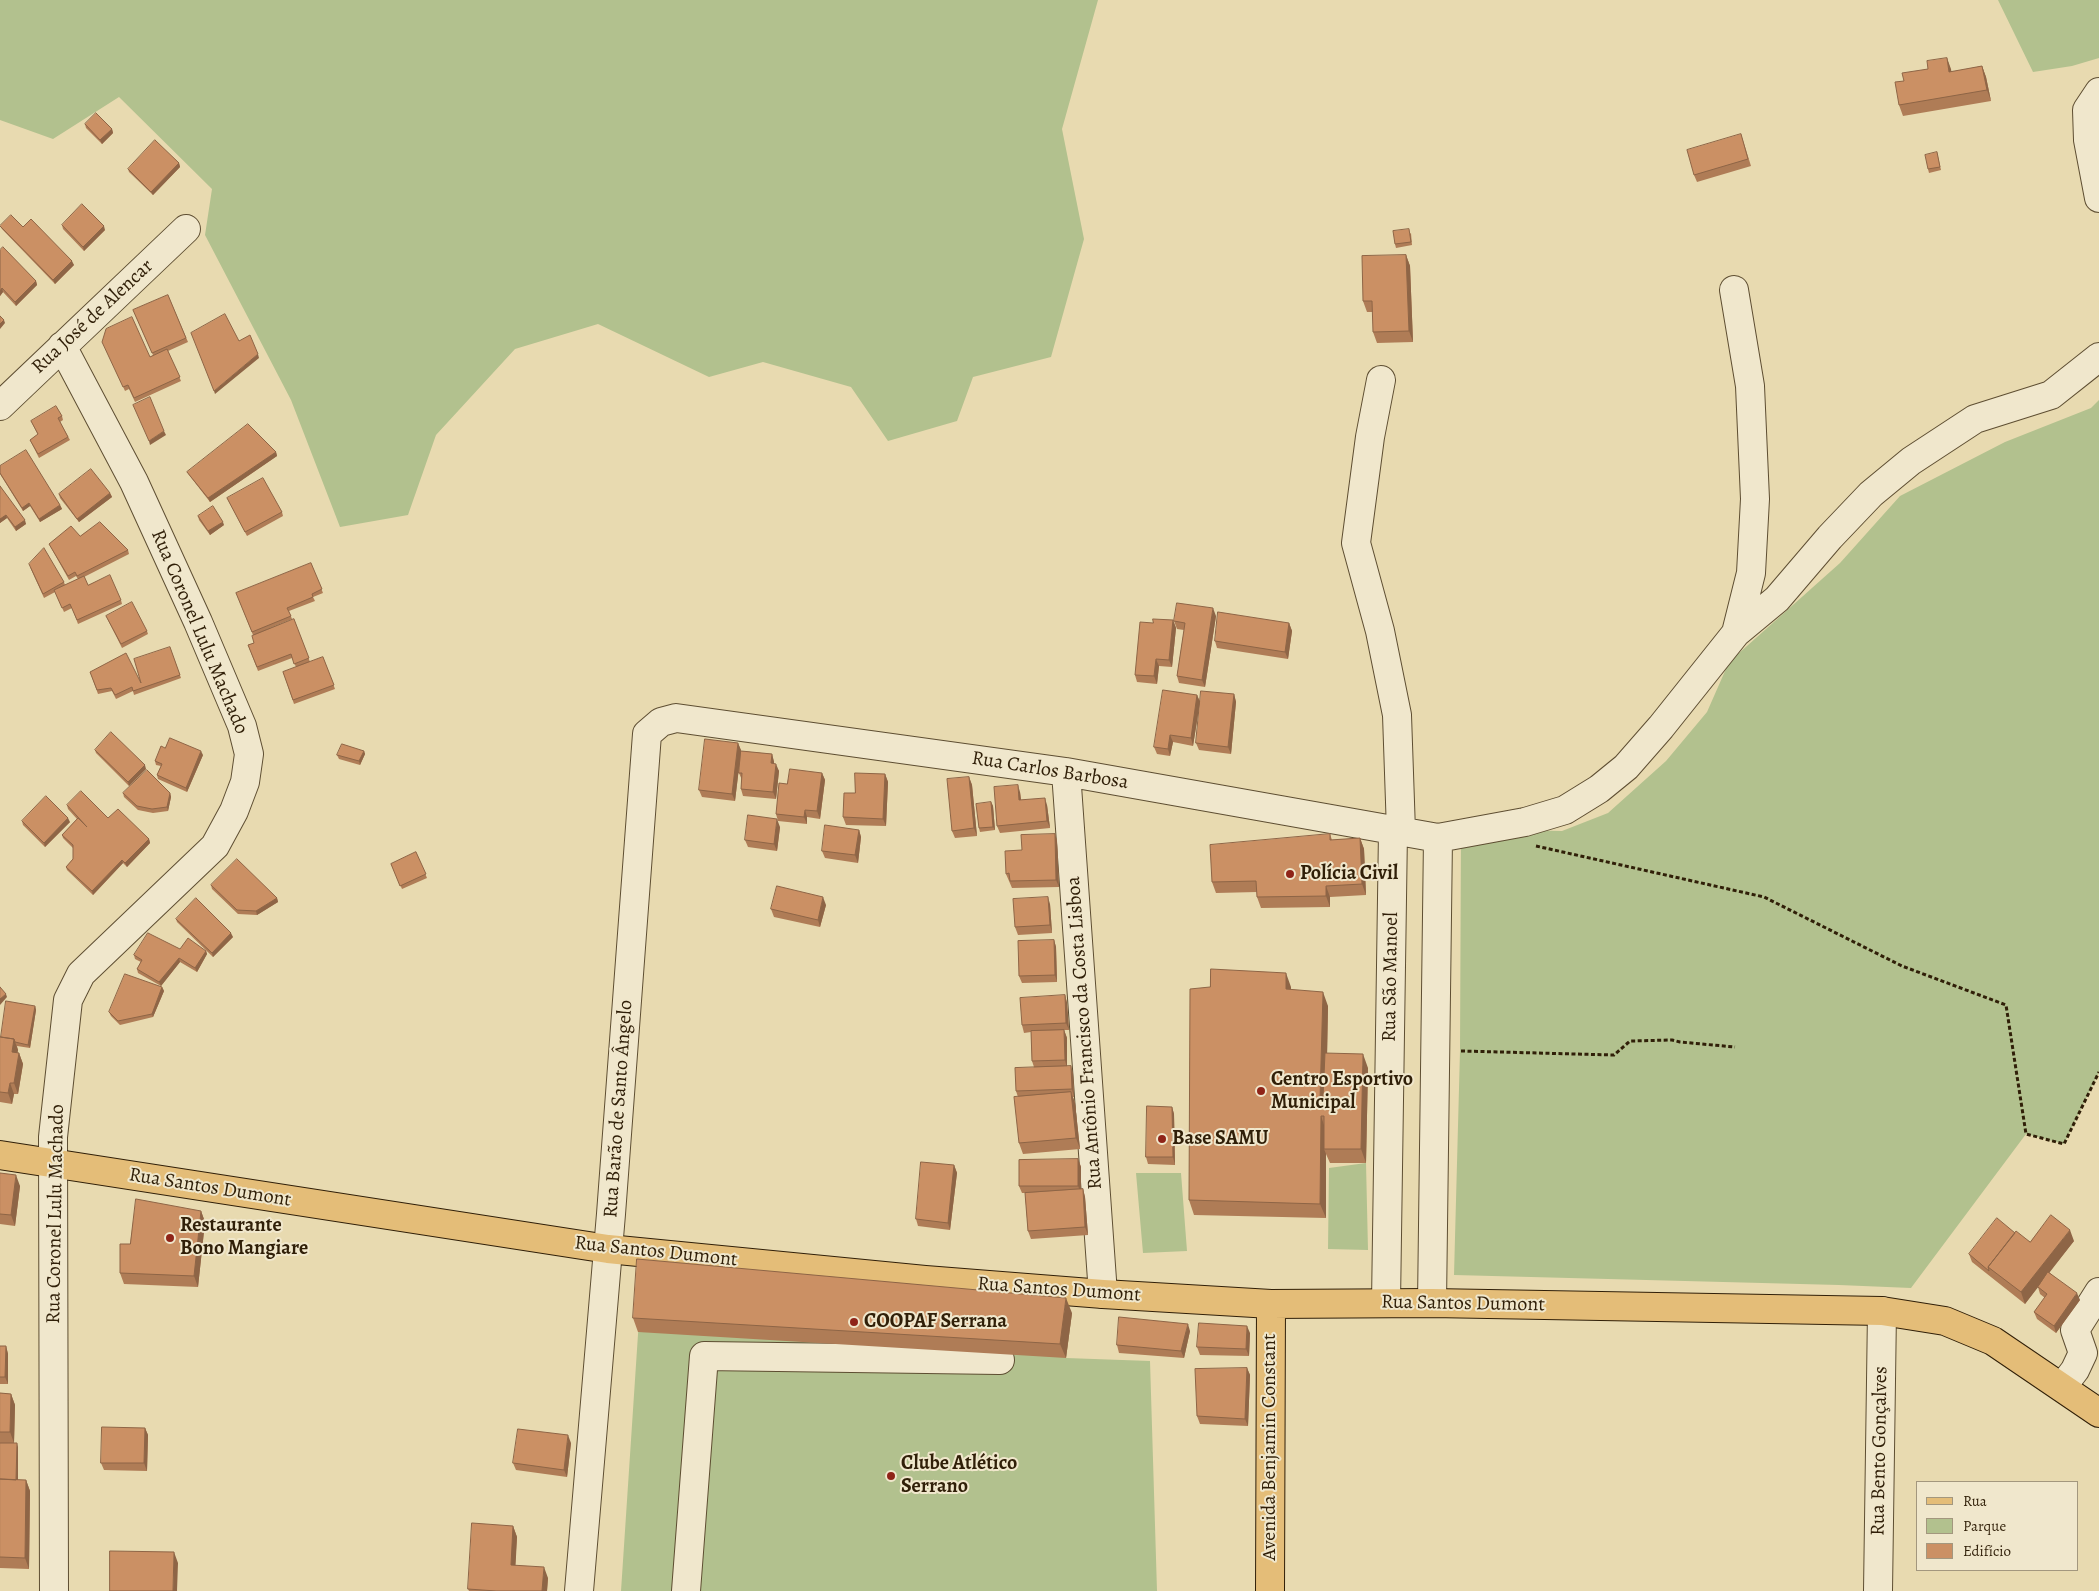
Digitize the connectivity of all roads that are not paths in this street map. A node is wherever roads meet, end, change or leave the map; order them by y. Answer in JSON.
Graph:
{"nodes":[{"id":1,"x":2099,"y":92,"type":"edge"},
{"id":2,"x":2099,"y":198,"type":"edge"},
{"id":3,"x":186,"y":230,"type":"dead end"},
{"id":4,"x":1734,"y":290,"type":"dead end"},
{"id":5,"x":62,"y":346,"type":"junction"},
{"id":6,"x":2099,"y":357,"type":"edge"},
{"id":7,"x":1381,"y":380,"type":"dead end"},
{"id":8,"x":0,"y":406,"type":"edge"},
{"id":9,"x":1736,"y":633,"type":"junction"},
{"id":10,"x":661,"y":722,"type":"joint"},
{"id":11,"x":1066,"y":772,"type":"junction"},
{"id":12,"x":1397,"y":831,"type":"junction"},
{"id":13,"x":1438,"y":838,"type":"junction"},
{"id":14,"x":0,"y":1155,"type":"edge"},
{"id":15,"x":53,"y":1164,"type":"junction"},
{"id":16,"x":608,"y":1249,"type":"junction"},
{"id":17,"x":2099,"y":1292,"type":"edge"},
{"id":18,"x":1103,"y":1294,"type":"junction"},
{"id":19,"x":1386,"y":1302,"type":"junction"},
{"id":20,"x":1432,"y":1303,"type":"junction"},
{"id":21,"x":1271,"y":1304,"type":"junction"},
{"id":22,"x":1882,"y":1311,"type":"junction"},
{"id":23,"x":2091,"y":1351,"type":"edge"},
{"id":24,"x":1000,"y":1360,"type":"edge"},
{"id":25,"x":2062,"y":1387,"type":"junction"},
{"id":26,"x":2099,"y":1413,"type":"edge"},
{"id":27,"x":54,"y":1591,"type":"edge"},
{"id":28,"x":579,"y":1591,"type":"edge"},
{"id":29,"x":686,"y":1591,"type":"edge"},
{"id":30,"x":1270,"y":1591,"type":"edge"},
{"id":31,"x":1878,"y":1591,"type":"edge"}],
"edges":[{"from":1,"to":2,"type":"street"},
{"from":3,"to":5,"type":"street","name":"Rua José de Alencar"},
{"from":4,"to":9,"type":"street"},
{"from":5,"to":8,"type":"street","name":"Rua José de Alencar"},
{"from":5,"to":15,"type":"street","name":"Rua Coronel Lulu Machado"},
{"from":6,"to":9,"type":"street"},
{"from":7,"to":12,"type":"street","name":"Rua São Manoel"},
{"from":9,"to":13,"type":"street"},
{"from":10,"to":11,"type":"street","name":"Rua Carlos Barbosa"},
{"from":10,"to":16,"type":"street","name":"Rua Barão de Santo Ângelo"},
{"from":11,"to":12,"type":"street","name":"Rua Carlos Barbosa"},
{"from":11,"to":18,"type":"street","name":"Rua Antônio Francisco da Costa Lisboa"},
{"from":12,"to":13,"type":"street","name":"Rua Carlos Barbosa"},
{"from":12,"to":19,"type":"street","name":"Rua São Manoel"},
{"from":13,"to":20,"type":"street"},
{"from":14,"to":15,"type":"main road","name":"Rua Santos Dumont"},
{"from":15,"to":16,"type":"main road","name":"Rua Santos Dumont"},
{"from":15,"to":27,"type":"street","name":"Rua Coronel Lulu Machado"},
{"from":16,"to":18,"type":"main road","name":"Rua Santos Dumont"},
{"from":16,"to":28,"type":"street","name":"Rua Barão de Santo Ângelo"},
{"from":17,"to":23,"type":"street"},
{"from":18,"to":21,"type":"main road","name":"Rua Santos Dumont"},
{"from":19,"to":20,"type":"main road","name":"Rua Santos Dumont"},
{"from":19,"to":21,"type":"main road","name":"Rua Santos Dumont"},
{"from":20,"to":22,"type":"main road","name":"Rua Santos Dumont"},
{"from":21,"to":30,"type":"main road","name":"Avenida Benjamin Constant"},
{"from":22,"to":25,"type":"main road","name":"Rua Santos Dumont"},
{"from":22,"to":31,"type":"street","name":"Rua Bento Gonçalves"},
{"from":23,"to":25,"type":"street"},
{"from":24,"to":29,"type":"street"},
{"from":25,"to":26,"type":"main road","name":"Rua Santos Dumont"}]}
